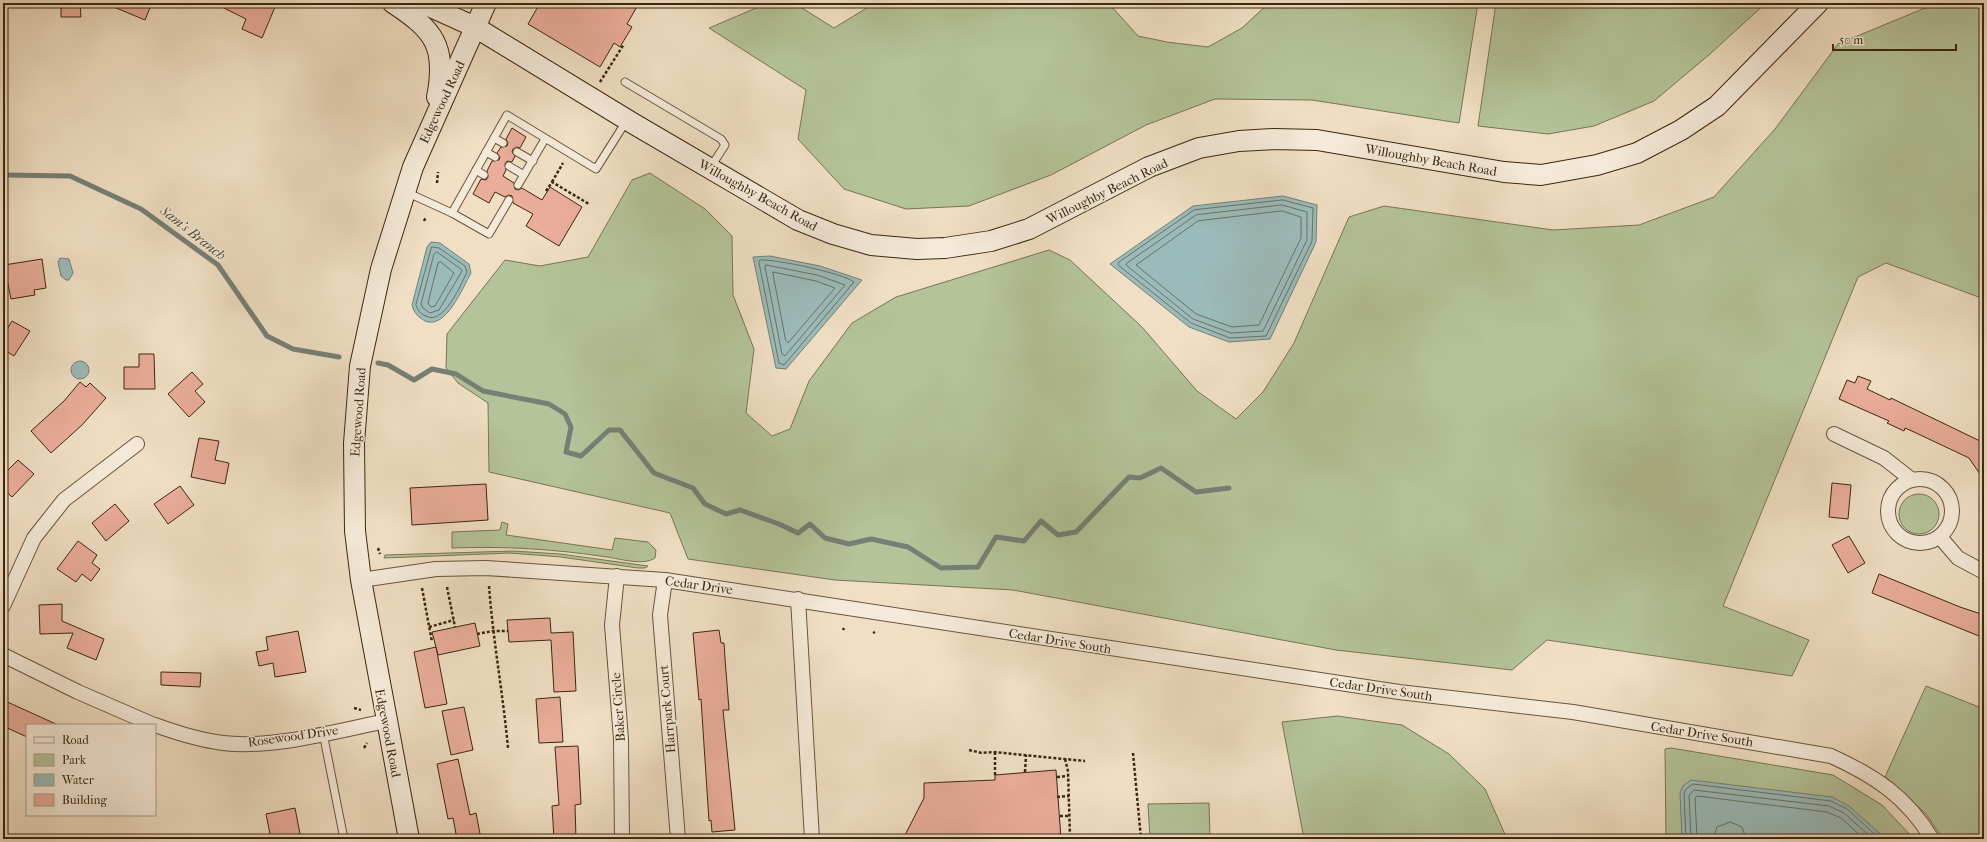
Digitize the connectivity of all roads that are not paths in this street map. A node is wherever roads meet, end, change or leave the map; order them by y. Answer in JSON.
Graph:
{"nodes":[{"id":1,"x":394,"y":3,"type":"edge"},
{"id":2,"x":422,"y":3,"type":"edge"},
{"id":3,"x":486,"y":3,"type":"edge"},
{"id":4,"x":1818,"y":3,"type":"edge"},
{"id":5,"x":475,"y":27,"type":"junction"},
{"id":6,"x":625,"y":82,"type":"dead end"},
{"id":7,"x":627,"y":120,"type":"junction"},
{"id":8,"x":431,"y":125,"type":"junction"},
{"id":9,"x":494,"y":138,"type":"junction"},
{"id":10,"x":546,"y":139,"type":"junction"},
{"id":11,"x":503,"y":143,"type":"dead end"},
{"id":12,"x":486,"y":152,"type":"junction"},
{"id":13,"x":518,"y":152,"type":"dead end"},
{"id":14,"x":495,"y":157,"type":"dead end"},
{"id":15,"x":532,"y":161,"type":"junction"},
{"id":16,"x":509,"y":166,"type":"dead end"},
{"id":17,"x":710,"y":168,"type":"junction"},
{"id":18,"x":476,"y":170,"type":"junction"},
{"id":19,"x":484,"y":175,"type":"dead end"},
{"id":20,"x":524,"y":175,"type":"junction"},
{"id":21,"x":518,"y":185,"type":"dead end"},
{"id":22,"x":405,"y":191,"type":"junction"},
{"id":23,"x":509,"y":200,"type":"dead end"},
{"id":24,"x":452,"y":212,"type":"junction"},
{"id":25,"x":1834,"y":434,"type":"dead end"},
{"id":26,"x":138,"y":444,"type":"dead end"},
{"id":27,"x":1912,"y":480,"type":"junction"},
{"id":28,"x":1940,"y":537,"type":"junction"},
{"id":29,"x":1984,"y":572,"type":"edge"},
{"id":30,"x":617,"y":576,"type":"junction"},
{"id":31,"x":360,"y":580,"type":"junction"},
{"id":32,"x":665,"y":580,"type":"junction"},
{"id":33,"x":798,"y":599,"type":"junction"},
{"id":34,"x":3,"y":606,"type":"edge"},
{"id":35,"x":3,"y":655,"type":"edge"},
{"id":36,"x":386,"y":721,"type":"junction"},
{"id":37,"x":153,"y":724,"type":"edge"},
{"id":38,"x":156,"y":725,"type":"edge"},
{"id":39,"x":323,"y":733,"type":"junction"},
{"id":40,"x":344,"y":839,"type":"edge"},
{"id":41,"x":409,"y":839,"type":"edge"},
{"id":42,"x":622,"y":839,"type":"edge"},
{"id":43,"x":678,"y":839,"type":"edge"},
{"id":44,"x":812,"y":839,"type":"edge"},
{"id":45,"x":1932,"y":839,"type":"edge"}],
"edges":[{"from":1,"to":8,"type":"street"},
{"from":2,"to":5,"type":"street","name":"Willoughby Beach Road"},
{"from":3,"to":5,"type":"street","name":"Edgewood Road"},
{"from":4,"to":17,"type":"street","name":"Willoughby Beach Road"},
{"from":5,"to":7,"type":"street","name":"Willoughby Beach Road"},
{"from":5,"to":8,"type":"street","name":"Edgewood Road"},
{"from":6,"to":17,"type":"lane"},
{"from":7,"to":10,"type":"lane"},
{"from":7,"to":17,"type":"street","name":"Willoughby Beach Road"},
{"from":8,"to":22,"type":"street","name":"Edgewood Road"},
{"from":9,"to":10,"type":"lane"},
{"from":9,"to":11,"type":"lane"},
{"from":9,"to":12,"type":"lane"},
{"from":10,"to":15,"type":"lane"},
{"from":12,"to":14,"type":"lane"},
{"from":12,"to":18,"type":"lane"},
{"from":13,"to":15,"type":"lane"},
{"from":15,"to":20,"type":"lane"},
{"from":16,"to":20,"type":"lane"},
{"from":18,"to":19,"type":"lane"},
{"from":18,"to":24,"type":"lane"},
{"from":20,"to":21,"type":"lane"},
{"from":22,"to":24,"type":"lane"},
{"from":22,"to":31,"type":"street","name":"Edgewood Road"},
{"from":23,"to":24,"type":"lane"},
{"from":25,"to":27,"type":"street"},
{"from":26,"to":34,"type":"street"},
{"from":27,"to":28,"type":"street"},
{"from":27,"to":28,"type":"street"},
{"from":28,"to":29,"type":"street"},
{"from":30,"to":31,"type":"street","name":"Cedar Drive"},
{"from":30,"to":32,"type":"street","name":"Cedar Drive"},
{"from":30,"to":42,"type":"street","name":"Baker Circle"},
{"from":31,"to":36,"type":"street","name":"Edgewood Road"},
{"from":32,"to":33,"type":"street","name":"Cedar Drive"},
{"from":32,"to":43,"type":"street","name":"Harrpark Court"},
{"from":33,"to":44,"type":"street"},
{"from":33,"to":45,"type":"street","name":"Cedar Drive South"},
{"from":35,"to":37,"type":"street","name":"Rosewood Drive"},
{"from":36,"to":39,"type":"street","name":"Rosewood Drive"},
{"from":36,"to":41,"type":"street","name":"Edgewood Road"},
{"from":38,"to":39,"type":"street","name":"Rosewood Drive"},
{"from":39,"to":40,"type":"lane"}]}
